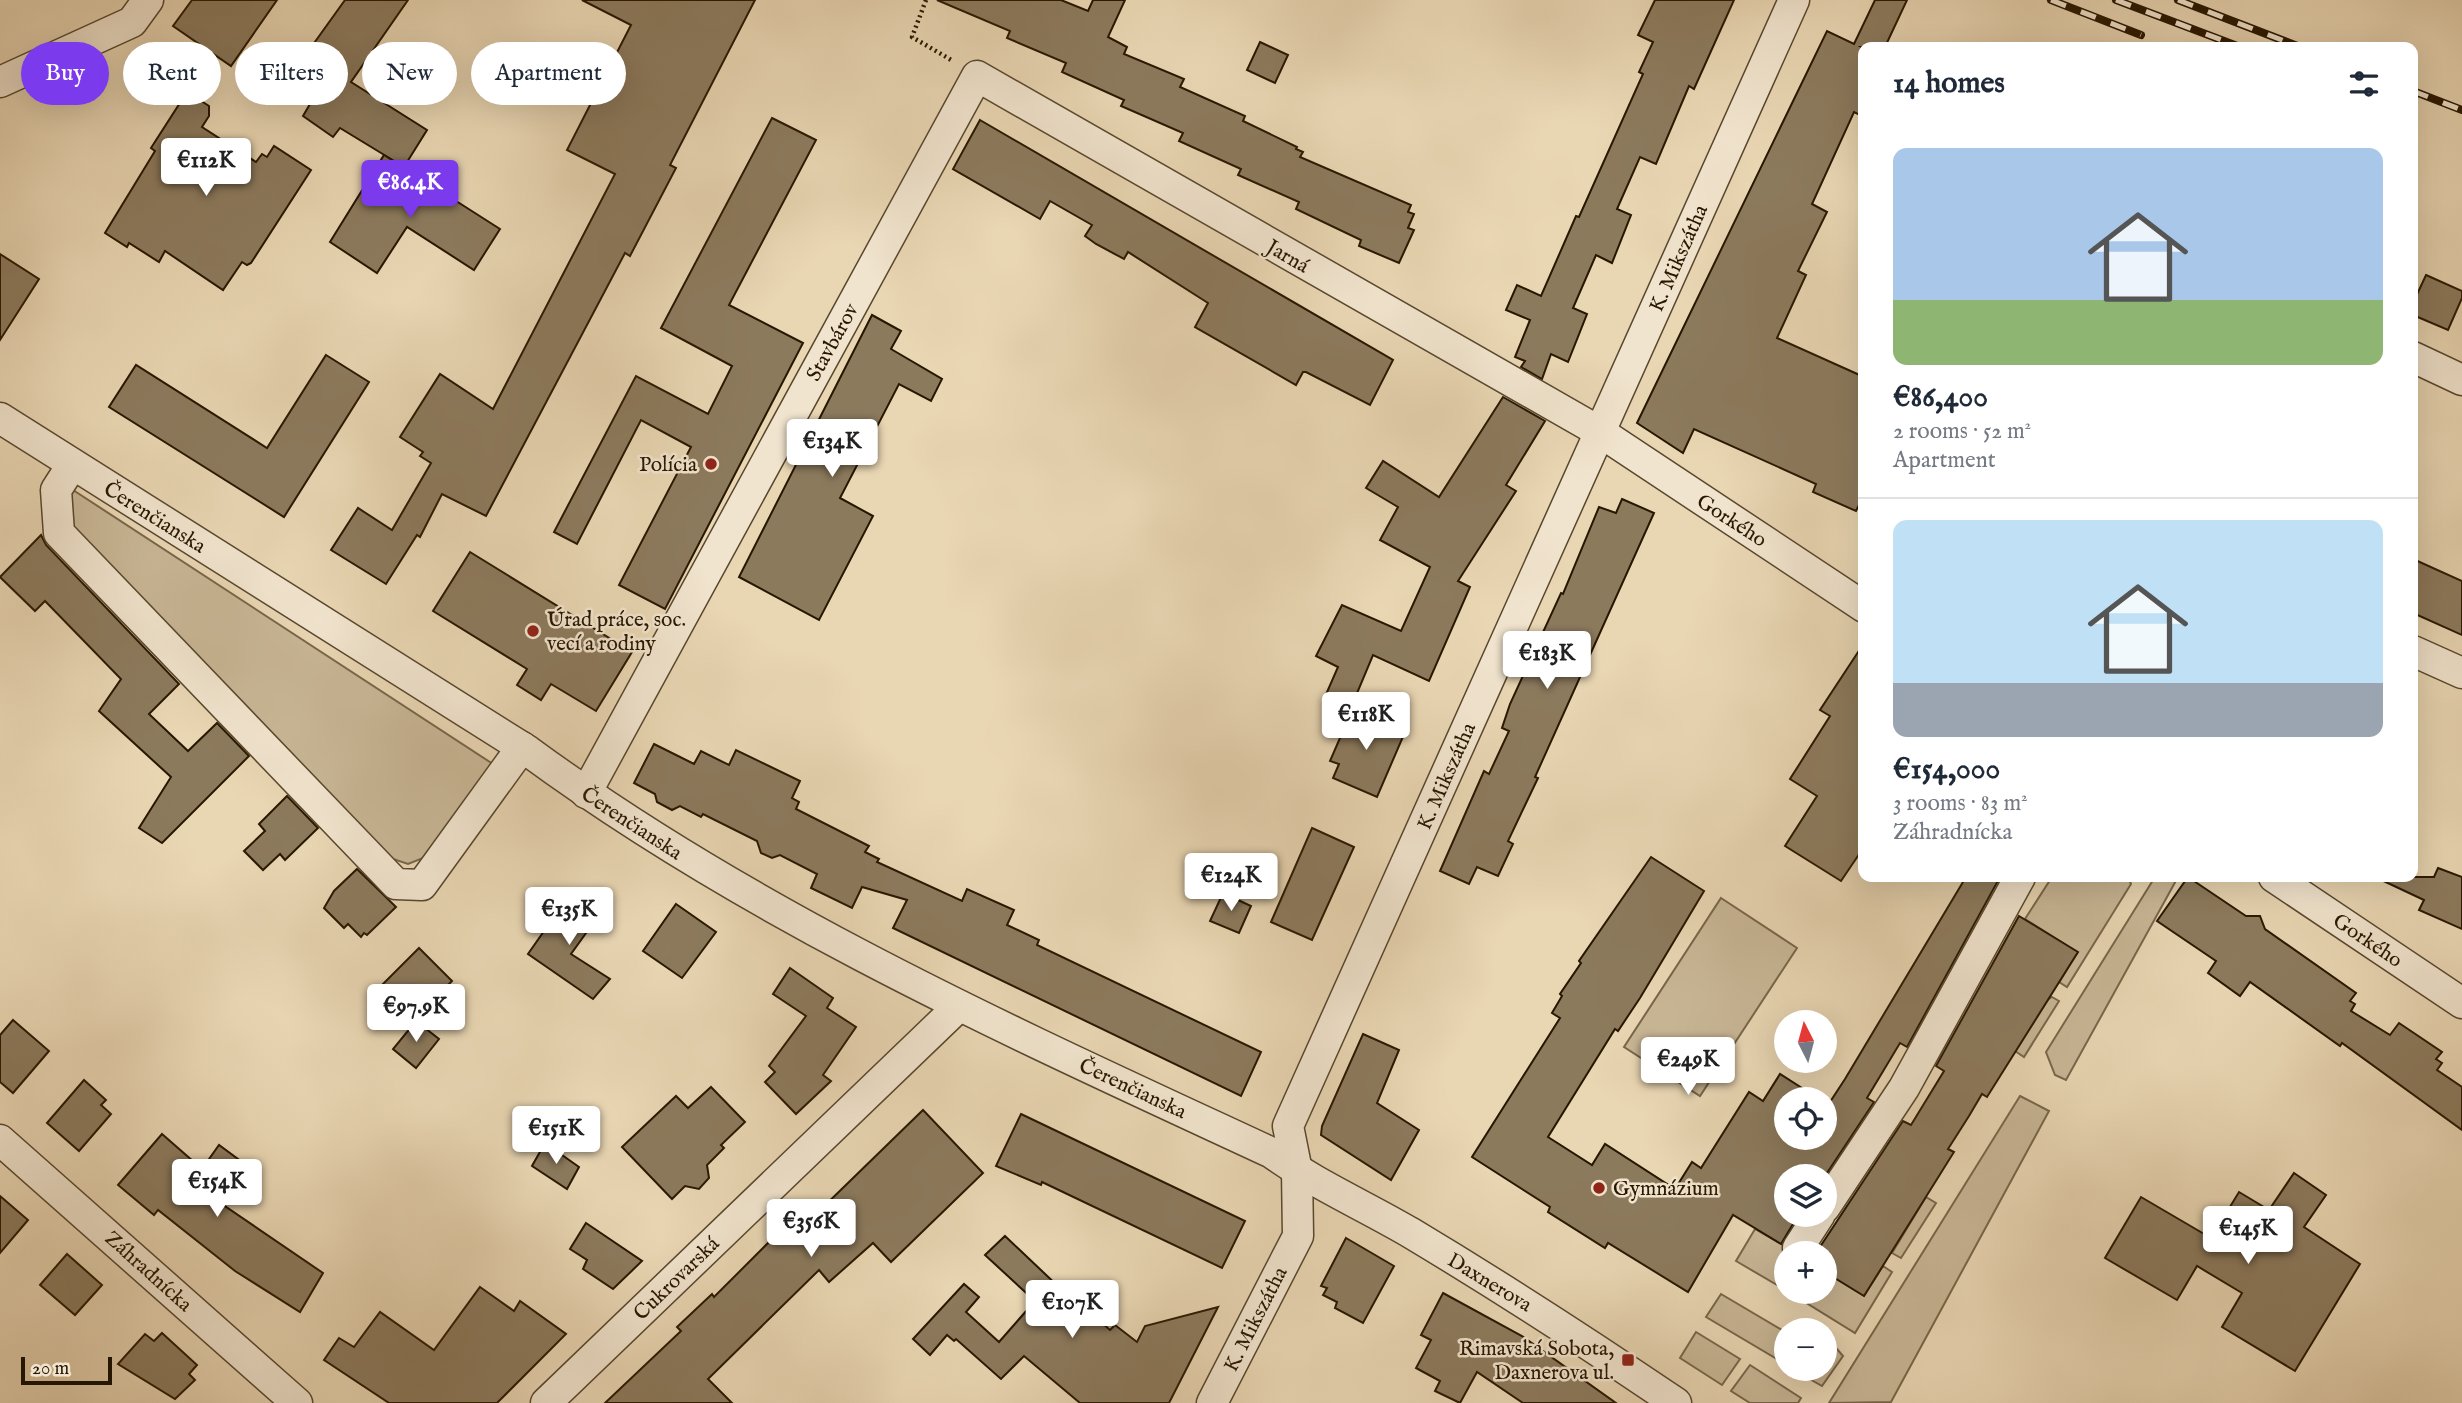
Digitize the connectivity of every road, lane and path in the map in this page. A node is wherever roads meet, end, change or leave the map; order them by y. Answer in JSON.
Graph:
{"nodes":[{"id":1,"x":148,"y":0,"type":"edge"},
{"id":2,"x":926,"y":0,"type":"edge"},
{"id":3,"x":1794,"y":0,"type":"edge"},
{"id":4,"x":978,"y":76,"type":"junction"},
{"id":5,"x":0,"y":82,"type":"edge"},
{"id":6,"x":2418,"y":360,"type":"edge"},
{"id":7,"x":2462,"y":380,"type":"edge"},
{"id":8,"x":0,"y":418,"type":"edge"},
{"id":9,"x":1600,"y":432,"type":"junction"},
{"id":10,"x":72,"y":465,"type":"junction"},
{"id":11,"x":1858,"y":603,"type":"edge"},
{"id":12,"x":2418,"y":653,"type":"edge"},
{"id":13,"x":2462,"y":674,"type":"edge"},
{"id":14,"x":522,"y":747,"type":"junction"},
{"id":15,"x":586,"y":793,"type":"junction"},
{"id":16,"x":2017,"y":882,"type":"edge"},
{"id":17,"x":2281,"y":882,"type":"edge"},
{"id":18,"x":2462,"y":1003,"type":"edge"},
{"id":19,"x":958,"y":1007,"type":"junction"},
{"id":20,"x":0,"y":1140,"type":"edge"},
{"id":21,"x":1297,"y":1171,"type":"junction"},
{"id":22,"x":1837,"y":1189,"type":"edge"},
{"id":23,"x":297,"y":1403,"type":"edge"},
{"id":24,"x":546,"y":1403,"type":"edge"},
{"id":25,"x":1212,"y":1403,"type":"edge"},
{"id":26,"x":1676,"y":1403,"type":"edge"}],
"edges":[{"from":1,"to":5,"type":"street"},
{"from":2,"to":4,"type":"path"},
{"from":3,"to":9,"type":"street","name":"K. Mikszátha"},
{"from":4,"to":9,"type":"street","name":"Jarná"},
{"from":4,"to":15,"type":"street","name":"Stavbárov"},
{"from":6,"to":7,"type":"street"},
{"from":8,"to":10,"type":"street","name":"Čerenčianska"},
{"from":9,"to":11,"type":"street","name":"Gorkého"},
{"from":9,"to":21,"type":"street","name":"K. Mikszátha"},
{"from":10,"to":14,"type":"street","name":"Čerenčianska"},
{"from":10,"to":14,"type":"street"},
{"from":12,"to":13,"type":"street"},
{"from":14,"to":15,"type":"street","name":"Čerenčianska"},
{"from":15,"to":19,"type":"street","name":"Čerenčianska"},
{"from":16,"to":22,"type":"street"},
{"from":17,"to":18,"type":"street","name":"Gorkého"},
{"from":19,"to":21,"type":"street","name":"Čerenčianska"},
{"from":19,"to":24,"type":"street","name":"Cukrovarská"},
{"from":20,"to":23,"type":"street","name":"Záhradnícka"},
{"from":21,"to":25,"type":"street","name":"K. Mikszátha"},
{"from":21,"to":26,"type":"street","name":"Daxnerova"}]}
